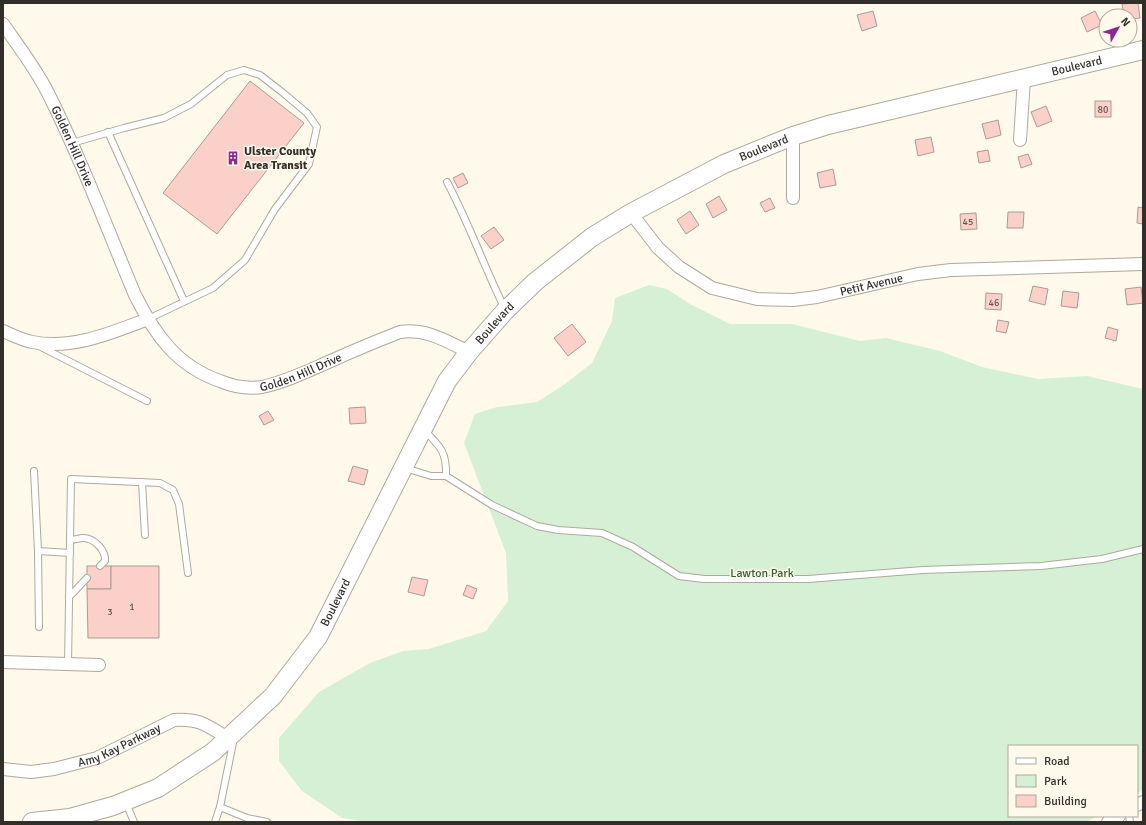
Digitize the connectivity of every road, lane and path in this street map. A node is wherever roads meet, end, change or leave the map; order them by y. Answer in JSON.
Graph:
{"nodes":[{"id":1,"x":3,"y":24,"type":"edge"},
{"id":2,"x":1143,"y":50,"type":"edge"},
{"id":3,"x":1024,"y":78,"type":"junction"},
{"id":4,"x":108,"y":132,"type":"junction"},
{"id":5,"x":793,"y":136,"type":"junction"},
{"id":6,"x":1020,"y":140,"type":"dead end"},
{"id":7,"x":72,"y":144,"type":"junction"},
{"id":8,"x":447,"y":182,"type":"dead end"},
{"id":9,"x":793,"y":198,"type":"dead end"},
{"id":10,"x":631,"y":213,"type":"junction"},
{"id":11,"x":1143,"y":264,"type":"edge"},
{"id":12,"x":184,"y":301,"type":"junction"},
{"id":13,"x":506,"y":311,"type":"junction"},
{"id":14,"x":148,"y":319,"type":"junction"},
{"id":15,"x":3,"y":331,"type":"edge"},
{"id":16,"x":30,"y":342,"type":"junction"},
{"id":17,"x":469,"y":352,"type":"junction"},
{"id":18,"x":147,"y":401,"type":"dead end"},
{"id":19,"x":423,"y":429,"type":"junction"},
{"id":20,"x":403,"y":467,"type":"junction"},
{"id":21,"x":34,"y":471,"type":"dead end"},
{"id":22,"x":446,"y":476,"type":"junction"},
{"id":23,"x":142,"y":482,"type":"junction"},
{"id":24,"x":145,"y":535,"type":"dead end"},
{"id":25,"x":70,"y":540,"type":"junction"},
{"id":26,"x":1143,"y":549,"type":"edge"},
{"id":27,"x":38,"y":551,"type":"junction"},
{"id":28,"x":70,"y":553,"type":"junction"},
{"id":29,"x":100,"y":566,"type":"dead end"},
{"id":30,"x":188,"y":573,"type":"dead end"},
{"id":31,"x":87,"y":578,"type":"dead end"},
{"id":32,"x":69,"y":597,"type":"junction"},
{"id":33,"x":39,"y":627,"type":"dead end"},
{"id":34,"x":3,"y":662,"type":"edge"},
{"id":35,"x":68,"y":664,"type":"junction"},
{"id":36,"x":98,"y":665,"type":"dead end"},
{"id":37,"x":232,"y":735,"type":"junction"},
{"id":38,"x":3,"y":769,"type":"edge"},
{"id":39,"x":125,"y":801,"type":"junction"},
{"id":40,"x":220,"y":807,"type":"junction"},
{"id":41,"x":1117,"y":817,"type":"edge"},
{"id":42,"x":32,"y":822,"type":"edge"},
{"id":43,"x":134,"y":822,"type":"edge"},
{"id":44,"x":216,"y":822,"type":"edge"},
{"id":45,"x":267,"y":822,"type":"edge"},
{"id":46,"x":1108,"y":822,"type":"edge"}],
"edges":[{"from":1,"to":7,"type":"street","name":"Golden Hill Drive"},
{"from":2,"to":3,"type":"main road","name":"Boulevard"},
{"from":3,"to":5,"type":"main road","name":"Boulevard"},
{"from":3,"to":6,"type":"street"},
{"from":4,"to":7,"type":"lane"},
{"from":4,"to":12,"type":"lane"},
{"from":4,"to":12,"type":"lane"},
{"from":5,"to":9,"type":"street"},
{"from":5,"to":10,"type":"main road","name":"Boulevard"},
{"from":7,"to":14,"type":"street","name":"Golden Hill Drive"},
{"from":8,"to":13,"type":"lane"},
{"from":10,"to":11,"type":"street","name":"Petit Avenue"},
{"from":10,"to":13,"type":"main road","name":"Boulevard"},
{"from":12,"to":14,"type":"lane"},
{"from":13,"to":17,"type":"main road","name":"Boulevard"},
{"from":14,"to":16,"type":"street"},
{"from":14,"to":17,"type":"street","name":"Golden Hill Drive"},
{"from":15,"to":16,"type":"street"},
{"from":16,"to":18,"type":"lane"},
{"from":17,"to":19,"type":"main road","name":"Boulevard"},
{"from":19,"to":20,"type":"main road","name":"Boulevard"},
{"from":19,"to":22,"type":"lane"},
{"from":20,"to":22,"type":"lane"},
{"from":20,"to":37,"type":"main road","name":"Boulevard"},
{"from":21,"to":27,"type":"lane"},
{"from":22,"to":26,"type":"lane"},
{"from":23,"to":24,"type":"lane"},
{"from":23,"to":25,"type":"lane"},
{"from":23,"to":30,"type":"lane"},
{"from":25,"to":28,"type":"lane"},
{"from":25,"to":29,"type":"lane"},
{"from":27,"to":28,"type":"lane"},
{"from":27,"to":33,"type":"lane"},
{"from":28,"to":32,"type":"lane"},
{"from":31,"to":32,"type":"lane"},
{"from":32,"to":35,"type":"lane"},
{"from":34,"to":35,"type":"street"},
{"from":35,"to":36,"type":"street"},
{"from":37,"to":38,"type":"street","name":"Amy Kay Parkway"},
{"from":37,"to":39,"type":"main road","name":"Boulevard"},
{"from":37,"to":40,"type":"lane"},
{"from":39,"to":42,"type":"main road","name":"Boulevard"},
{"from":39,"to":43,"type":"lane"},
{"from":40,"to":44,"type":"lane"},
{"from":40,"to":45,"type":"lane"},
{"from":41,"to":46,"type":"street"}]}
